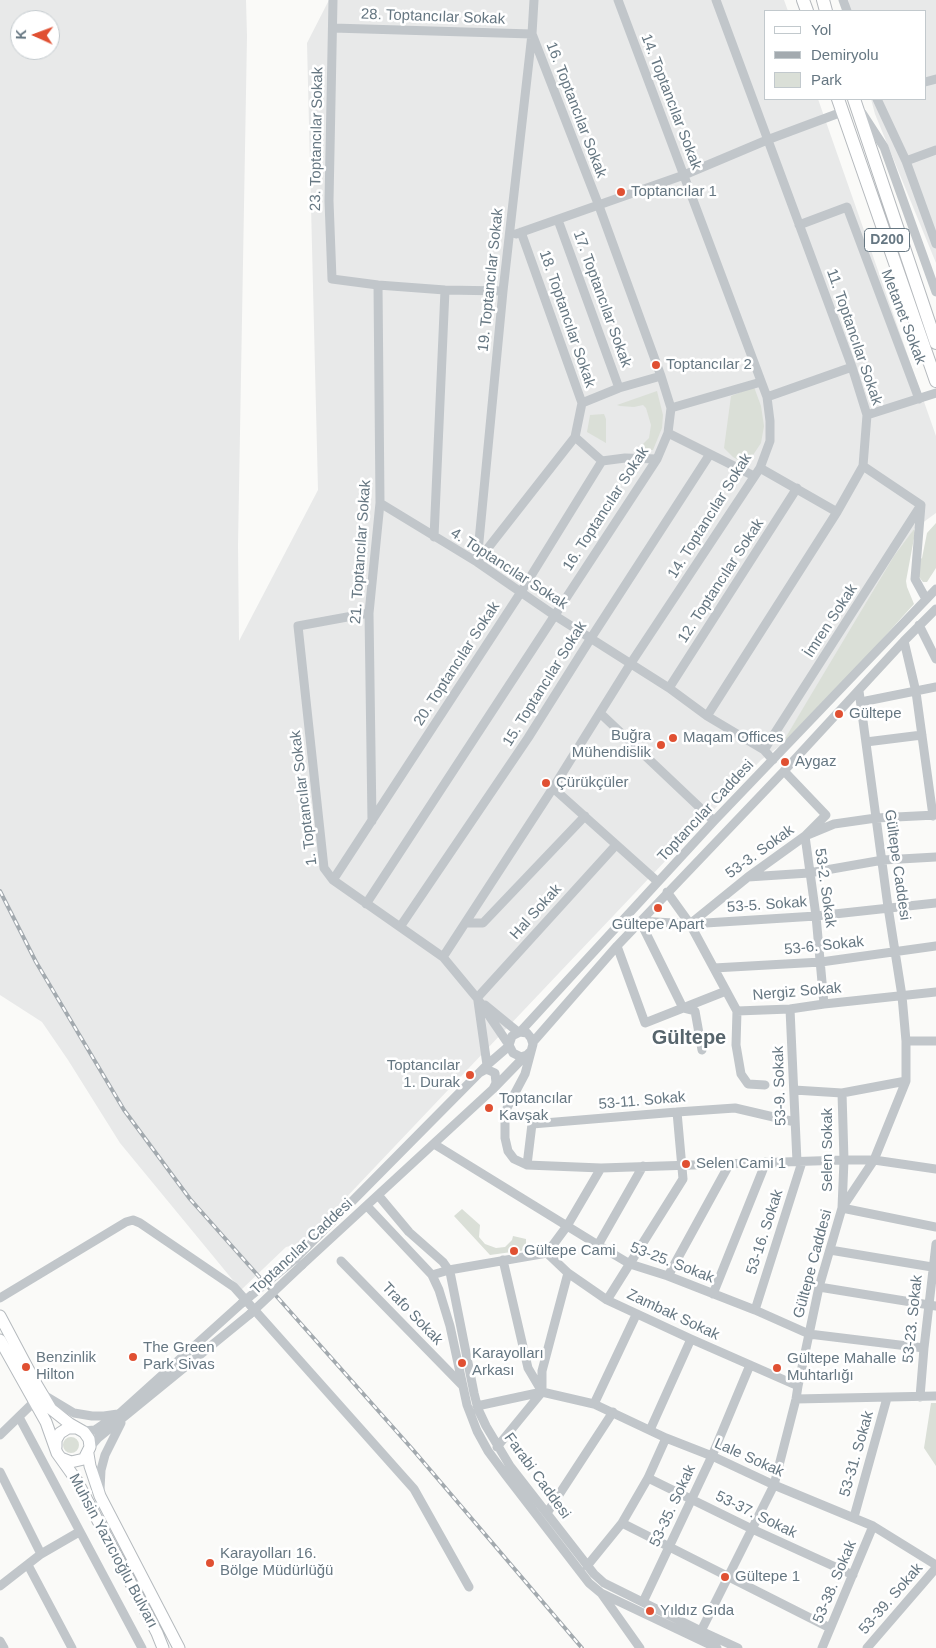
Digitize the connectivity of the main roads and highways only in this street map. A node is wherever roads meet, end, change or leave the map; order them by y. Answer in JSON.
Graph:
{"nodes":[{"id":1,"x":838,"y":100,"type":"edge"},
{"id":2,"x":855,"y":100,"type":"edge"},
{"id":3,"x":936,"y":343,"type":"edge"},
{"id":4,"x":936,"y":381,"type":"edge"},
{"id":5,"x":0,"y":1316,"type":"edge"},
{"id":6,"x":0,"y":1340,"type":"edge"},
{"id":7,"x":79,"y":1429,"type":"junction"},
{"id":8,"x":89,"y":1451,"type":"junction"},
{"id":9,"x":58,"y":1453,"type":"junction"},
{"id":10,"x":162,"y":1648,"type":"edge"},
{"id":11,"x":179,"y":1648,"type":"edge"}],
"edges":[{"from":1,"to":4,"type":"highway","number":"D200"},
{"from":2,"to":3,"type":"highway","number":"D200"},
{"from":5,"to":7,"type":"main road","name":"Muhsin Yazıcıoğlu Bulvarı"},
{"from":6,"to":9,"type":"main road","name":"Muhsin Yazıcıoğlu Bulvarı"},
{"from":7,"to":8,"type":"main road","name":"Muhsin Yazıcıoğlu Bulvarı"},
{"from":7,"to":9,"type":"main road"},
{"from":8,"to":9,"type":"main road","name":"Muhsin Yazıcıoğlu Bulvarı"},
{"from":8,"to":11,"type":"main road","name":"Muhsin Yazıcıoğlu Bulvarı"},
{"from":9,"to":10,"type":"main road","name":"Muhsin Yazıcıoğlu Bulvarı"}]}
